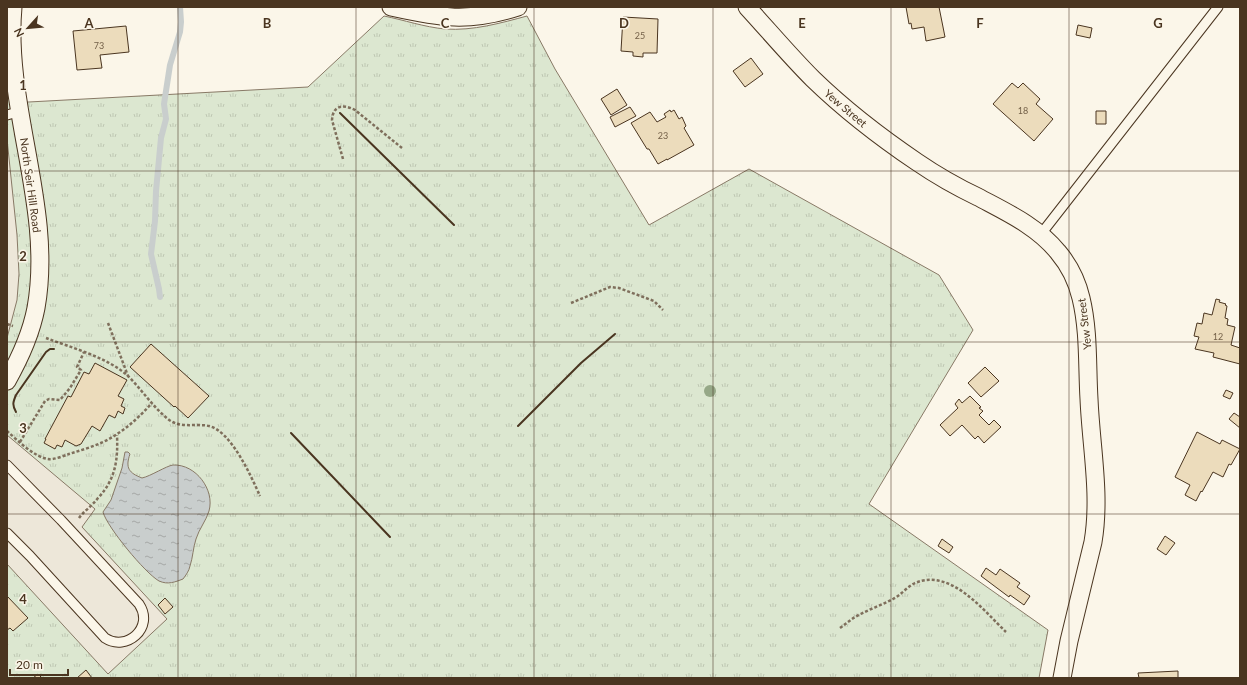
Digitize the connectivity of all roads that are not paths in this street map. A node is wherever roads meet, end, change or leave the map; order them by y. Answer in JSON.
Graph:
{"nodes":[{"id":1,"x":13,"y":7,"type":"edge"},
{"id":2,"x":391,"y":7,"type":"edge"},
{"id":3,"x":518,"y":7,"type":"edge"},
{"id":4,"x":747,"y":7,"type":"edge"},
{"id":5,"x":1218,"y":7,"type":"edge"},
{"id":6,"x":14,"y":113,"type":"edge"},
{"id":7,"x":1042,"y":234,"type":"junction"},
{"id":8,"x":8,"y":378,"type":"edge"},
{"id":9,"x":7,"y":465,"type":"edge"},
{"id":10,"x":7,"y":533,"type":"edge"},
{"id":11,"x":1062,"y":678,"type":"edge"}],
"edges":[{"from":1,"to":6,"type":"street","name":"North Seir Hill Road"},
{"from":2,"to":3,"type":"street"},
{"from":4,"to":7,"type":"street","name":"Yew Street"},
{"from":5,"to":7,"type":"lane"},
{"from":6,"to":8,"type":"street","name":"North Seir Hill Road"},
{"from":7,"to":11,"type":"street","name":"Yew Street"},
{"from":9,"to":10,"type":"lane"}]}
